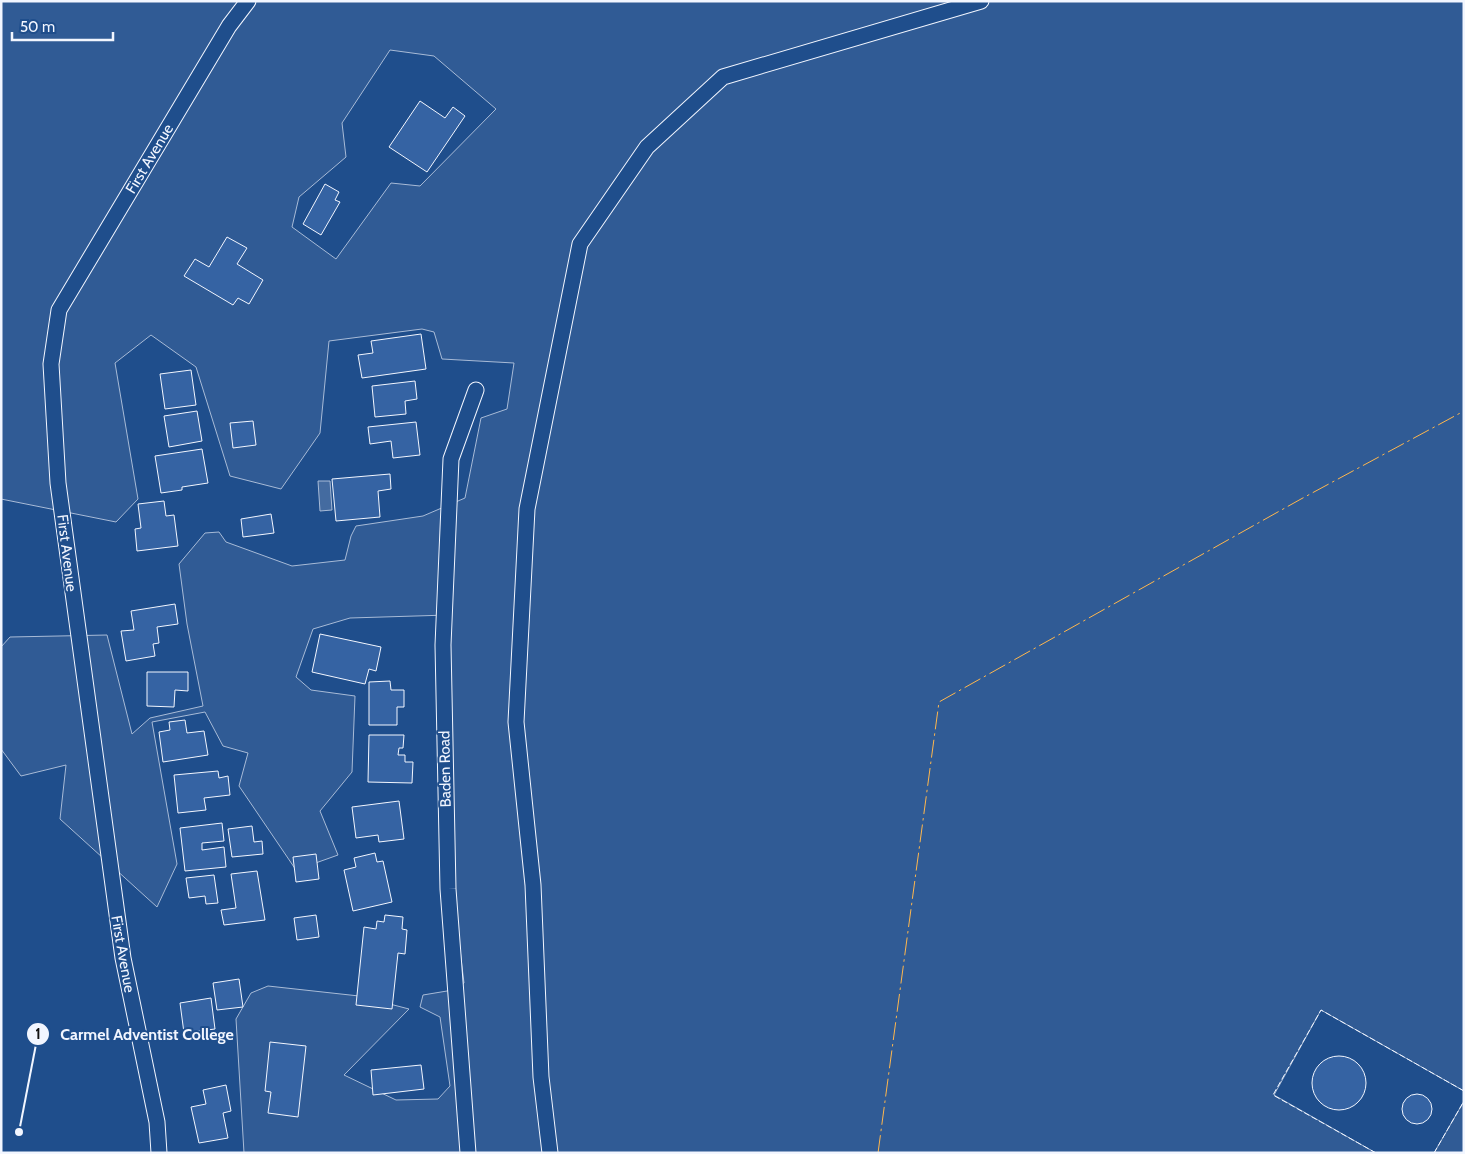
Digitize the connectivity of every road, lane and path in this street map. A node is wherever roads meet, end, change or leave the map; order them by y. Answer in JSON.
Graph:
{"nodes":[{"id":1,"x":248,"y":1,"type":"edge"},
{"id":2,"x":981,"y":1,"type":"edge"},
{"id":3,"x":476,"y":390,"type":"dead end"},
{"id":4,"x":159,"y":1153,"type":"edge"},
{"id":5,"x":468,"y":1153,"type":"edge"},
{"id":6,"x":550,"y":1153,"type":"edge"}],
"edges":[{"from":1,"to":4,"type":"street","name":"First Avenue"},
{"from":2,"to":6,"type":"street"},
{"from":3,"to":5,"type":"street","name":"Baden Road"}]}
